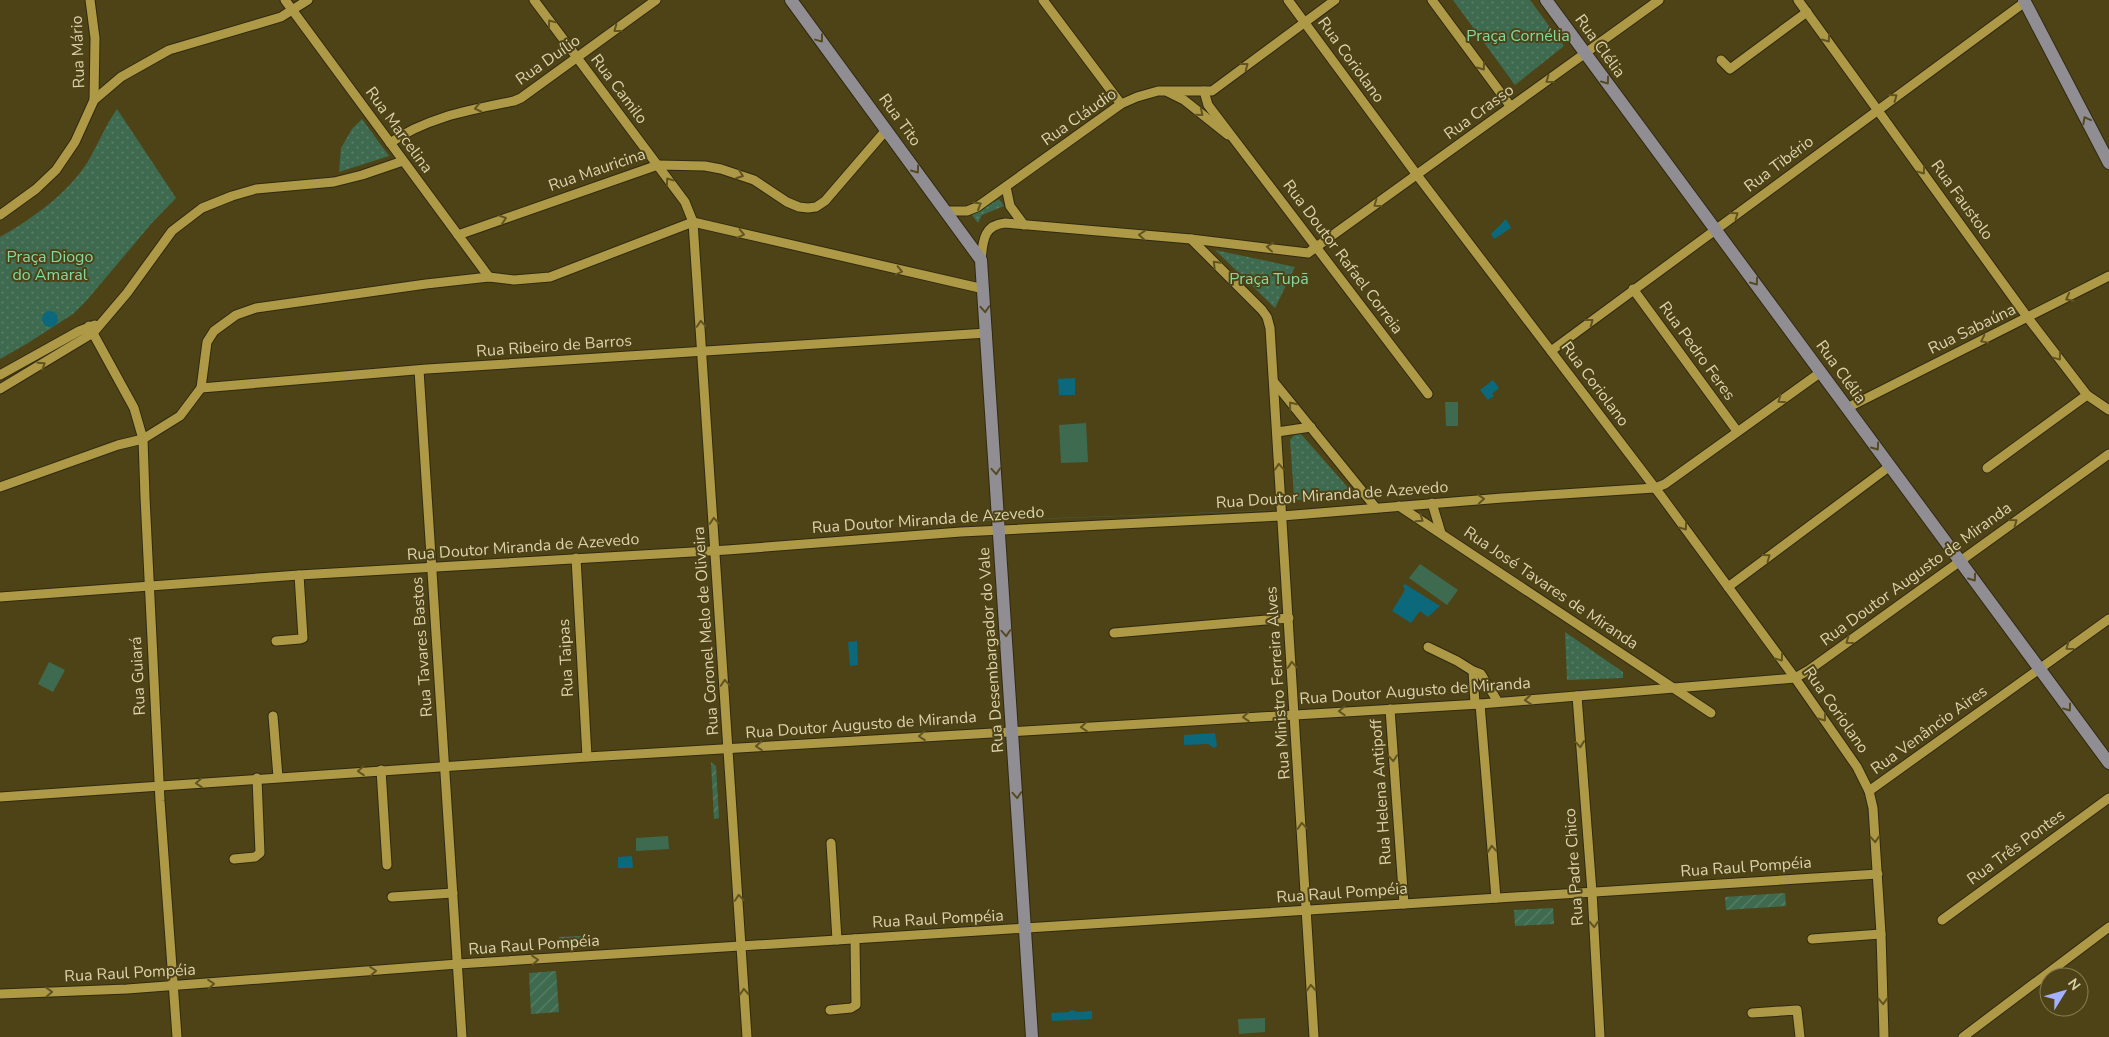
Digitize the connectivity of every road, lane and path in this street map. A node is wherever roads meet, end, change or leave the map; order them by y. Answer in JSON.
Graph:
{"nodes":[{"id":1,"x":90,"y":0,"type":"edge"},
{"id":2,"x":285,"y":0,"type":"edge"},
{"id":3,"x":308,"y":0,"type":"edge"},
{"id":4,"x":534,"y":0,"type":"edge"},
{"id":5,"x":656,"y":0,"type":"edge"},
{"id":6,"x":791,"y":0,"type":"edge"},
{"id":7,"x":1043,"y":0,"type":"edge"},
{"id":8,"x":1288,"y":0,"type":"edge"},
{"id":9,"x":1335,"y":0,"type":"edge"},
{"id":10,"x":1432,"y":0,"type":"edge"},
{"id":11,"x":1546,"y":0,"type":"edge"},
{"id":12,"x":1659,"y":0,"type":"edge"},
{"id":13,"x":1798,"y":0,"type":"edge"},
{"id":14,"x":2024,"y":1,"type":"edge"},
{"id":15,"x":293,"y":11,"type":"junction"},
{"id":16,"x":1807,"y":12,"type":"junction"},
{"id":17,"x":1305,"y":22,"type":"junction"},
{"id":18,"x":1586,"y":53,"type":"junction"},
{"id":19,"x":577,"y":58,"type":"junction"},
{"id":20,"x":1721,"y":60,"type":"dead end"},
{"id":21,"x":1165,"y":91,"type":"junction"},
{"id":22,"x":1204,"y":91,"type":"junction"},
{"id":23,"x":94,"y":100,"type":"junction"},
{"id":24,"x":1121,"y":104,"type":"junction"},
{"id":25,"x":1511,"y":107,"type":"junction"},
{"id":26,"x":1878,"y":109,"type":"junction"},
{"id":27,"x":887,"y":130,"type":"junction"},
{"id":28,"x":1233,"y":138,"type":"junction"},
{"id":29,"x":390,"y":143,"type":"junction"},
{"id":30,"x":404,"y":162,"type":"junction"},
{"id":31,"x":2109,"y":163,"type":"edge"},
{"id":32,"x":658,"y":165,"type":"junction"},
{"id":33,"x":1417,"y":175,"type":"junction"},
{"id":34,"x":1006,"y":187,"type":"junction"},
{"id":35,"x":946,"y":211,"type":"junction"},
{"id":36,"x":0,"y":215,"type":"edge"},
{"id":37,"x":693,"y":222,"type":"junction"},
{"id":38,"x":1024,"y":225,"type":"junction"},
{"id":39,"x":1716,"y":230,"type":"junction"},
{"id":40,"x":458,"y":235,"type":"junction"},
{"id":41,"x":1190,"y":239,"type":"junction"},
{"id":42,"x":1317,"y":247,"type":"junction"},
{"id":43,"x":981,"y":260,"type":"junction"},
{"id":44,"x":2109,"y":276,"type":"edge"},
{"id":45,"x":489,"y":278,"type":"junction"},
{"id":46,"x":984,"y":289,"type":"junction"},
{"id":47,"x":1633,"y":289,"type":"junction"},
{"id":48,"x":2028,"y":318,"type":"junction"},
{"id":49,"x":91,"y":330,"type":"junction"},
{"id":50,"x":987,"y":334,"type":"junction"},
{"id":51,"x":702,"y":351,"type":"junction"},
{"id":52,"x":1551,"y":351,"type":"junction"},
{"id":53,"x":419,"y":370,"type":"junction"},
{"id":54,"x":1821,"y":372,"type":"junction"},
{"id":55,"x":0,"y":375,"type":"edge"},
{"id":56,"x":1274,"y":382,"type":"junction"},
{"id":57,"x":201,"y":388,"type":"junction"},
{"id":58,"x":0,"y":389,"type":"edge"},
{"id":59,"x":1428,"y":394,"type":"dead end"},
{"id":60,"x":2086,"y":394,"type":"junction"},
{"id":61,"x":1847,"y":408,"type":"junction"},
{"id":62,"x":2109,"y":410,"type":"edge"},
{"id":63,"x":1311,"y":427,"type":"junction"},
{"id":64,"x":1737,"y":431,"type":"junction"},
{"id":65,"x":1277,"y":432,"type":"junction"},
{"id":66,"x":144,"y":439,"type":"junction"},
{"id":67,"x":2109,"y":454,"type":"edge"},
{"id":68,"x":1890,"y":466,"type":"junction"},
{"id":69,"x":1987,"y":468,"type":"dead end"},
{"id":70,"x":0,"y":487,"type":"edge"},
{"id":71,"x":1655,"y":488,"type":"junction"},
{"id":72,"x":1432,"y":503,"type":"junction"},
{"id":73,"x":1399,"y":506,"type":"junction"},
{"id":74,"x":1376,"y":508,"type":"junction"},
{"id":75,"x":1282,"y":516,"type":"junction"},
{"id":76,"x":1000,"y":530,"type":"junction"},
{"id":77,"x":1440,"y":533,"type":"junction"},
{"id":78,"x":716,"y":550,"type":"junction"},
{"id":79,"x":576,"y":558,"type":"junction"},
{"id":80,"x":1960,"y":561,"type":"junction"},
{"id":81,"x":432,"y":569,"type":"junction"},
{"id":82,"x":299,"y":575,"type":"junction"},
{"id":83,"x":149,"y":585,"type":"junction"},
{"id":84,"x":1728,"y":587,"type":"junction"},
{"id":85,"x":0,"y":596,"type":"edge"},
{"id":86,"x":1289,"y":618,"type":"junction"},
{"id":87,"x":2109,"y":619,"type":"edge"},
{"id":88,"x":1114,"y":634,"type":"dead end"},
{"id":89,"x":276,"y":640,"type":"dead end"},
{"id":90,"x":1428,"y":647,"type":"dead end"},
{"id":91,"x":2039,"y":668,"type":"junction"},
{"id":92,"x":1645,"y":669,"type":"junction"},
{"id":93,"x":1473,"y":671,"type":"junction"},
{"id":94,"x":1796,"y":678,"type":"junction"},
{"id":95,"x":1675,"y":689,"type":"junction"},
{"id":96,"x":1653,"y":690,"type":"junction"},
{"id":97,"x":1576,"y":696,"type":"junction"},
{"id":98,"x":1498,"y":702,"type":"junction"},
{"id":99,"x":1478,"y":704,"type":"junction"},
{"id":100,"x":1390,"y":709,"type":"junction"},
{"id":101,"x":1711,"y":713,"type":"dead end"},
{"id":102,"x":1295,"y":714,"type":"junction"},
{"id":103,"x":273,"y":716,"type":"dead end"},
{"id":104,"x":1013,"y":731,"type":"junction"},
{"id":105,"x":729,"y":748,"type":"junction"},
{"id":106,"x":587,"y":757,"type":"junction"},
{"id":107,"x":2109,"y":763,"type":"edge"},
{"id":108,"x":445,"y":766,"type":"junction"},
{"id":109,"x":381,"y":770,"type":"junction"},
{"id":110,"x":278,"y":777,"type":"junction"},
{"id":111,"x":256,"y":778,"type":"junction"},
{"id":112,"x":159,"y":786,"type":"junction"},
{"id":113,"x":1869,"y":791,"type":"junction"},
{"id":114,"x":0,"y":797,"type":"edge"},
{"id":115,"x":2109,"y":798,"type":"edge"},
{"id":116,"x":831,"y":843,"type":"dead end"},
{"id":117,"x":234,"y":858,"type":"dead end"},
{"id":118,"x":387,"y":865,"type":"dead end"},
{"id":119,"x":1878,"y":874,"type":"junction"},
{"id":120,"x":1592,"y":892,"type":"junction"},
{"id":121,"x":453,"y":893,"type":"junction"},
{"id":122,"x":392,"y":896,"type":"dead end"},
{"id":123,"x":1496,"y":898,"type":"junction"},
{"id":124,"x":1404,"y":904,"type":"junction"},
{"id":125,"x":1307,"y":910,"type":"junction"},
{"id":126,"x":1942,"y":920,"type":"dead end"},
{"id":127,"x":2109,"y":927,"type":"edge"},
{"id":128,"x":1026,"y":929,"type":"junction"},
{"id":129,"x":1881,"y":934,"type":"junction"},
{"id":130,"x":855,"y":939,"type":"junction"},
{"id":131,"x":1812,"y":939,"type":"dead end"},
{"id":132,"x":837,"y":940,"type":"junction"},
{"id":133,"x":742,"y":946,"type":"junction"},
{"id":134,"x":458,"y":964,"type":"junction"},
{"id":135,"x":173,"y":986,"type":"junction"},
{"id":136,"x":0,"y":994,"type":"edge"},
{"id":137,"x":830,"y":1010,"type":"dead end"},
{"id":138,"x":1752,"y":1013,"type":"dead end"},
{"id":139,"x":177,"y":1037,"type":"edge"},
{"id":140,"x":462,"y":1037,"type":"edge"},
{"id":141,"x":747,"y":1037,"type":"edge"},
{"id":142,"x":1032,"y":1037,"type":"edge"},
{"id":143,"x":1314,"y":1037,"type":"edge"},
{"id":144,"x":1600,"y":1037,"type":"edge"},
{"id":145,"x":1800,"y":1037,"type":"edge"},
{"id":146,"x":1884,"y":1037,"type":"edge"},
{"id":147,"x":1963,"y":1037,"type":"edge"}],
"edges":[{"from":1,"to":23,"type":"street","name":"Rua Mário"},
{"from":2,"to":15,"type":"street","name":"Rua Marcelina"},
{"from":3,"to":15,"type":"street"},
{"from":19,"to":4,"type":"street","name":"Rua Camilo","one_way":true},
{"from":5,"to":19,"type":"street","name":"Rua Duílio","one_way":true},
{"from":6,"to":27,"type":"main road","name":"Rua Tito","one_way":true},
{"from":7,"to":24,"type":"street"},
{"from":8,"to":17,"type":"street","name":"Rua Coriolano"},
{"from":9,"to":17,"type":"street","name":"Rua Cláudio"},
{"from":10,"to":25,"type":"street","one_way":true},
{"from":11,"to":18,"type":"main road","name":"Rua Clélia"},
{"from":12,"to":18,"type":"street","name":"Rua Crasso"},
{"from":13,"to":16,"type":"street","name":"Rua Faustolo"},
{"from":26,"to":14,"type":"street","name":"Rua Tibério","one_way":true},
{"from":31,"to":14,"type":"main road","one_way":true},
{"from":15,"to":23,"type":"street"},
{"from":15,"to":29,"type":"street","name":"Rua Marcelina"},
{"from":16,"to":20,"type":"street"},
{"from":16,"to":26,"type":"street","name":"Rua Faustolo","one_way":true},
{"from":22,"to":17,"type":"street","name":"Rua Cláudio","one_way":true},
{"from":17,"to":33,"type":"street","name":"Rua Coriolano"},
{"from":18,"to":25,"type":"street","name":"Rua Crasso","one_way":true},
{"from":18,"to":39,"type":"main road","name":"Rua Clélia","one_way":true},
{"from":19,"to":29,"type":"street","name":"Rua Duílio","one_way":true},
{"from":19,"to":32,"type":"street","name":"Rua Camilo"},
{"from":21,"to":22,"type":"street","name":"Rua Cláudio"},
{"from":21,"to":24,"type":"street","name":"Rua Cláudio"},
{"from":21,"to":28,"type":"street","name":"Rua Doutor Rafael Correia","one_way":true},
{"from":22,"to":28,"type":"street","name":"Rua Doutor Rafael Correia"},
{"from":23,"to":36,"type":"street","name":"Rua Mário"},
{"from":24,"to":34,"type":"street","name":"Rua Cláudio"},
{"from":25,"to":33,"type":"street","name":"Rua Crasso"},
{"from":39,"to":26,"type":"street","name":"Rua Tibério","one_way":true},
{"from":26,"to":48,"type":"street","name":"Rua Faustolo","one_way":true},
{"from":32,"to":27,"type":"street","name":"Rua Mauricina","one_way":true},
{"from":27,"to":35,"type":"main road","name":"Rua Tito","one_way":true},
{"from":28,"to":42,"type":"street","name":"Rua Doutor Rafael Correia"},
{"from":29,"to":30,"type":"street","name":"Rua Marcelina"},
{"from":30,"to":40,"type":"street","name":"Rua Marcelina"},
{"from":30,"to":49,"type":"street"},
{"from":37,"to":32,"type":"street","name":"Rua Camilo","one_way":true},
{"from":40,"to":32,"type":"street","name":"Rua Mauricina","one_way":true},
{"from":33,"to":42,"type":"street","name":"Rua Crasso","one_way":true},
{"from":33,"to":52,"type":"street","name":"Rua Coriolano"},
{"from":35,"to":34,"type":"street","name":"Rua Cláudio","one_way":true},
{"from":34,"to":38,"type":"street"},
{"from":35,"to":43,"type":"main road","name":"Rua Tito"},
{"from":37,"to":45,"type":"street"},
{"from":37,"to":46,"type":"street","one_way":true},
{"from":51,"to":37,"type":"street","name":"Rua Coronel Melo de Oliveira","one_way":true},
{"from":41,"to":38,"type":"street","one_way":true},
{"from":38,"to":43,"type":"street"},
{"from":39,"to":47,"type":"street","name":"Rua Tibério"},
{"from":39,"to":54,"type":"main road","name":"Rua Clélia","one_way":true},
{"from":40,"to":45,"type":"street","name":"Rua Marcelina"},
{"from":42,"to":41,"type":"street","one_way":true},
{"from":56,"to":41,"type":"street","name":"Rua Ministro Ferreira Alves","one_way":true},
{"from":42,"to":59,"type":"street","name":"Rua Doutor Rafael Correia"},
{"from":43,"to":46,"type":"main road","name":"Rua Desembargador do Vale"},
{"from":44,"to":48,"type":"street","name":"Rua Sabaúna","one_way":true},
{"from":45,"to":57,"type":"street"},
{"from":46,"to":50,"type":"main road","name":"Rua Desembargador do Vale","one_way":true},
{"from":52,"to":47,"type":"street","name":"Rua Tibério","one_way":true},
{"from":47,"to":64,"type":"street","name":"Rua Pedro Feres"},
{"from":48,"to":60,"type":"street","name":"Rua Faustolo","one_way":true},
{"from":48,"to":61,"type":"street","name":"Rua Sabaúna","one_way":true},
{"from":49,"to":55,"type":"street"},
{"from":58,"to":49,"type":"street","one_way":true},
{"from":49,"to":66,"type":"street","name":"Rua Guiará"},
{"from":50,"to":51,"type":"street","name":"Rua Ribeiro de Barros"},
{"from":50,"to":76,"type":"main road","name":"Rua Desembargador do Vale","one_way":true},
{"from":51,"to":53,"type":"street","name":"Rua Ribeiro de Barros"},
{"from":78,"to":51,"type":"street","name":"Rua Coronel Melo de Oliveira","one_way":true},
{"from":52,"to":71,"type":"street","name":"Rua Coriolano"},
{"from":53,"to":57,"type":"street","name":"Rua Ribeiro de Barros"},
{"from":53,"to":81,"type":"street","name":"Rua Tavares Bastos"},
{"from":54,"to":61,"type":"main road","name":"Rua Clélia"},
{"from":54,"to":64,"type":"street","name":"Rua Doutor Miranda de Azevedo","one_way":true},
{"from":63,"to":56,"type":"street","one_way":true},
{"from":56,"to":65,"type":"street","name":"Rua Ministro Ferreira Alves"},
{"from":57,"to":66,"type":"street"},
{"from":60,"to":62,"type":"street","name":"Rua Faustolo"},
{"from":60,"to":69,"type":"street"},
{"from":61,"to":68,"type":"main road","name":"Rua Clélia","one_way":true},
{"from":63,"to":65,"type":"street"},
{"from":63,"to":74,"type":"street"},
{"from":64,"to":71,"type":"street","name":"Rua Doutor Miranda de Azevedo"},
{"from":75,"to":65,"type":"street","name":"Rua Ministro Ferreira Alves","one_way":true},
{"from":66,"to":70,"type":"street"},
{"from":66,"to":83,"type":"street","name":"Rua Guiará"},
{"from":80,"to":67,"type":"street","name":"Rua Doutor Augusto de Miranda","one_way":true},
{"from":68,"to":80,"type":"main road","name":"Rua Clélia"},
{"from":84,"to":68,"type":"street","one_way":true},
{"from":72,"to":71,"type":"street","name":"Rua Doutor Miranda de Azevedo","one_way":true},
{"from":71,"to":84,"type":"street","name":"Rua Coriolano","one_way":true},
{"from":72,"to":73,"type":"street","name":"Rua Doutor Miranda de Azevedo"},
{"from":72,"to":77,"type":"street","name":"Rua José Tavares de Miranda"},
{"from":73,"to":74,"type":"street","name":"Rua Doutor Miranda de Azevedo"},
{"from":73,"to":77,"type":"street","name":"Rua José Tavares de Miranda","one_way":true},
{"from":74,"to":75,"type":"street","name":"Rua Doutor Miranda de Azevedo"},
{"from":75,"to":76,"type":"street","name":"Rua Doutor Miranda de Azevedo"},
{"from":75,"to":86,"type":"street","name":"Rua Ministro Ferreira Alves"},
{"from":76,"to":78,"type":"street","name":"Rua Doutor Miranda de Azevedo"},
{"from":76,"to":104,"type":"main road","name":"Rua Desembargador do Vale","one_way":true},
{"from":77,"to":92,"type":"street","name":"Rua José Tavares de Miranda"},
{"from":78,"to":79,"type":"street","name":"Rua Doutor Miranda de Azevedo"},
{"from":105,"to":78,"type":"street","name":"Rua Coronel Melo de Oliveira","one_way":true},
{"from":79,"to":81,"type":"street","name":"Rua Doutor Miranda de Azevedo"},
{"from":79,"to":106,"type":"street","name":"Rua Taipas"},
{"from":80,"to":91,"type":"main road","name":"Rua Clélia","one_way":true},
{"from":80,"to":94,"type":"street","name":"Rua Doutor Augusto de Miranda","one_way":true},
{"from":81,"to":82,"type":"street","name":"Rua Doutor Miranda de Azevedo"},
{"from":81,"to":108,"type":"street","name":"Rua Tavares Bastos"},
{"from":82,"to":83,"type":"street","name":"Rua Doutor Miranda de Azevedo"},
{"from":82,"to":89,"type":"street"},
{"from":83,"to":85,"type":"street","name":"Rua Doutor Miranda de Azevedo"},
{"from":83,"to":112,"type":"street","name":"Rua Guiará"},
{"from":84,"to":94,"type":"street","name":"Rua Coriolano","one_way":true},
{"from":86,"to":88,"type":"street"},
{"from":102,"to":86,"type":"street","name":"Rua Ministro Ferreira Alves","one_way":true},
{"from":87,"to":91,"type":"street","name":"Rua Venâncio Aires","one_way":true},
{"from":90,"to":93,"type":"street"},
{"from":91,"to":107,"type":"main road","name":"Rua Clélia","one_way":true},
{"from":91,"to":113,"type":"street","name":"Rua Venâncio Aires"},
{"from":92,"to":95,"type":"street","name":"Rua José Tavares de Miranda"},
{"from":92,"to":96,"type":"street","name":"Rua José Tavares de Miranda"},
{"from":93,"to":98,"type":"street"},
{"from":93,"to":99,"type":"street"},
{"from":94,"to":95,"type":"street","name":"Rua Doutor Augusto de Miranda"},
{"from":94,"to":113,"type":"street","name":"Rua Coriolano","one_way":true},
{"from":95,"to":96,"type":"street","name":"Rua Doutor Augusto de Miranda"},
{"from":95,"to":101,"type":"street","name":"Rua José Tavares de Miranda"},
{"from":96,"to":97,"type":"street","name":"Rua Doutor Augusto de Miranda"},
{"from":97,"to":98,"type":"street","name":"Rua Doutor Augusto de Miranda","one_way":true},
{"from":97,"to":120,"type":"street","name":"Rua Padre Chico","one_way":true},
{"from":98,"to":99,"type":"street","name":"Rua Doutor Augusto de Miranda"},
{"from":99,"to":100,"type":"street","name":"Rua Doutor Augusto de Miranda"},
{"from":123,"to":99,"type":"street","one_way":true},
{"from":100,"to":102,"type":"street","name":"Rua Doutor Augusto de Miranda","one_way":true},
{"from":100,"to":124,"type":"street","name":"Rua Helena Antipoff","one_way":true},
{"from":102,"to":104,"type":"street","name":"Rua Doutor Augusto de Miranda","one_way":true},
{"from":125,"to":102,"type":"street","name":"Rua Ministro Ferreira Alves","one_way":true},
{"from":103,"to":110,"type":"street"},
{"from":104,"to":105,"type":"street","name":"Rua Doutor Augusto de Miranda","one_way":true},
{"from":104,"to":128,"type":"main road","name":"Rua Desembargador do Vale","one_way":true},
{"from":105,"to":106,"type":"street","name":"Rua Doutor Augusto de Miranda"},
{"from":133,"to":105,"type":"street","name":"Rua Coronel Melo de Oliveira","one_way":true},
{"from":106,"to":108,"type":"street","name":"Rua Doutor Augusto de Miranda"},
{"from":108,"to":109,"type":"street","name":"Rua Doutor Augusto de Miranda"},
{"from":108,"to":121,"type":"street","name":"Rua Tavares Bastos"},
{"from":109,"to":110,"type":"street","name":"Rua Doutor Augusto de Miranda","one_way":true},
{"from":109,"to":118,"type":"street"},
{"from":110,"to":111,"type":"street","name":"Rua Doutor Augusto de Miranda"},
{"from":111,"to":112,"type":"street","name":"Rua Doutor Augusto de Miranda","one_way":true},
{"from":111,"to":117,"type":"street"},
{"from":112,"to":114,"type":"street","name":"Rua Doutor Augusto de Miranda"},
{"from":112,"to":135,"type":"street","name":"Rua Guiará"},
{"from":113,"to":119,"type":"street","name":"Rua Venâncio Aires","one_way":true},
{"from":115,"to":126,"type":"street","name":"Rua Três Pontes"},
{"from":116,"to":132,"type":"street"},
{"from":119,"to":120,"type":"street","name":"Rua Raul Pompéia"},
{"from":119,"to":129,"type":"street","name":"Rua Venâncio Aires"},
{"from":120,"to":123,"type":"street","name":"Rua Raul Pompéia"},
{"from":120,"to":144,"type":"street","name":"Rua Padre Chico","one_way":true},
{"from":121,"to":122,"type":"street"},
{"from":121,"to":134,"type":"street","name":"Rua Tavares Bastos"},
{"from":123,"to":124,"type":"street","name":"Rua Raul Pompéia"},
{"from":124,"to":125,"type":"street","name":"Rua Raul Pompéia"},
{"from":125,"to":128,"type":"street","name":"Rua Raul Pompéia"},
{"from":143,"to":125,"type":"street","name":"Rua Ministro Ferreira Alves","one_way":true},
{"from":127,"to":147,"type":"street"},
{"from":128,"to":130,"type":"street","name":"Rua Raul Pompéia"},
{"from":128,"to":142,"type":"main road","name":"Rua Desembargador do Vale"},
{"from":129,"to":131,"type":"street"},
{"from":129,"to":146,"type":"street","name":"Rua Venâncio Aires","one_way":true},
{"from":130,"to":132,"type":"street","name":"Rua Raul Pompéia"},
{"from":130,"to":137,"type":"street"},
{"from":132,"to":133,"type":"street","name":"Rua Raul Pompéia"},
{"from":134,"to":133,"type":"street","name":"Rua Raul Pompéia","one_way":true},
{"from":141,"to":133,"type":"street","name":"Rua Coronel Melo de Oliveira","one_way":true},
{"from":135,"to":134,"type":"street","name":"Rua Raul Pompéia","one_way":true},
{"from":134,"to":140,"type":"street","name":"Rua Tavares Bastos"},
{"from":136,"to":135,"type":"street","name":"Rua Raul Pompéia","one_way":true},
{"from":135,"to":139,"type":"street","name":"Rua Guiará"},
{"from":138,"to":145,"type":"street"}]}
